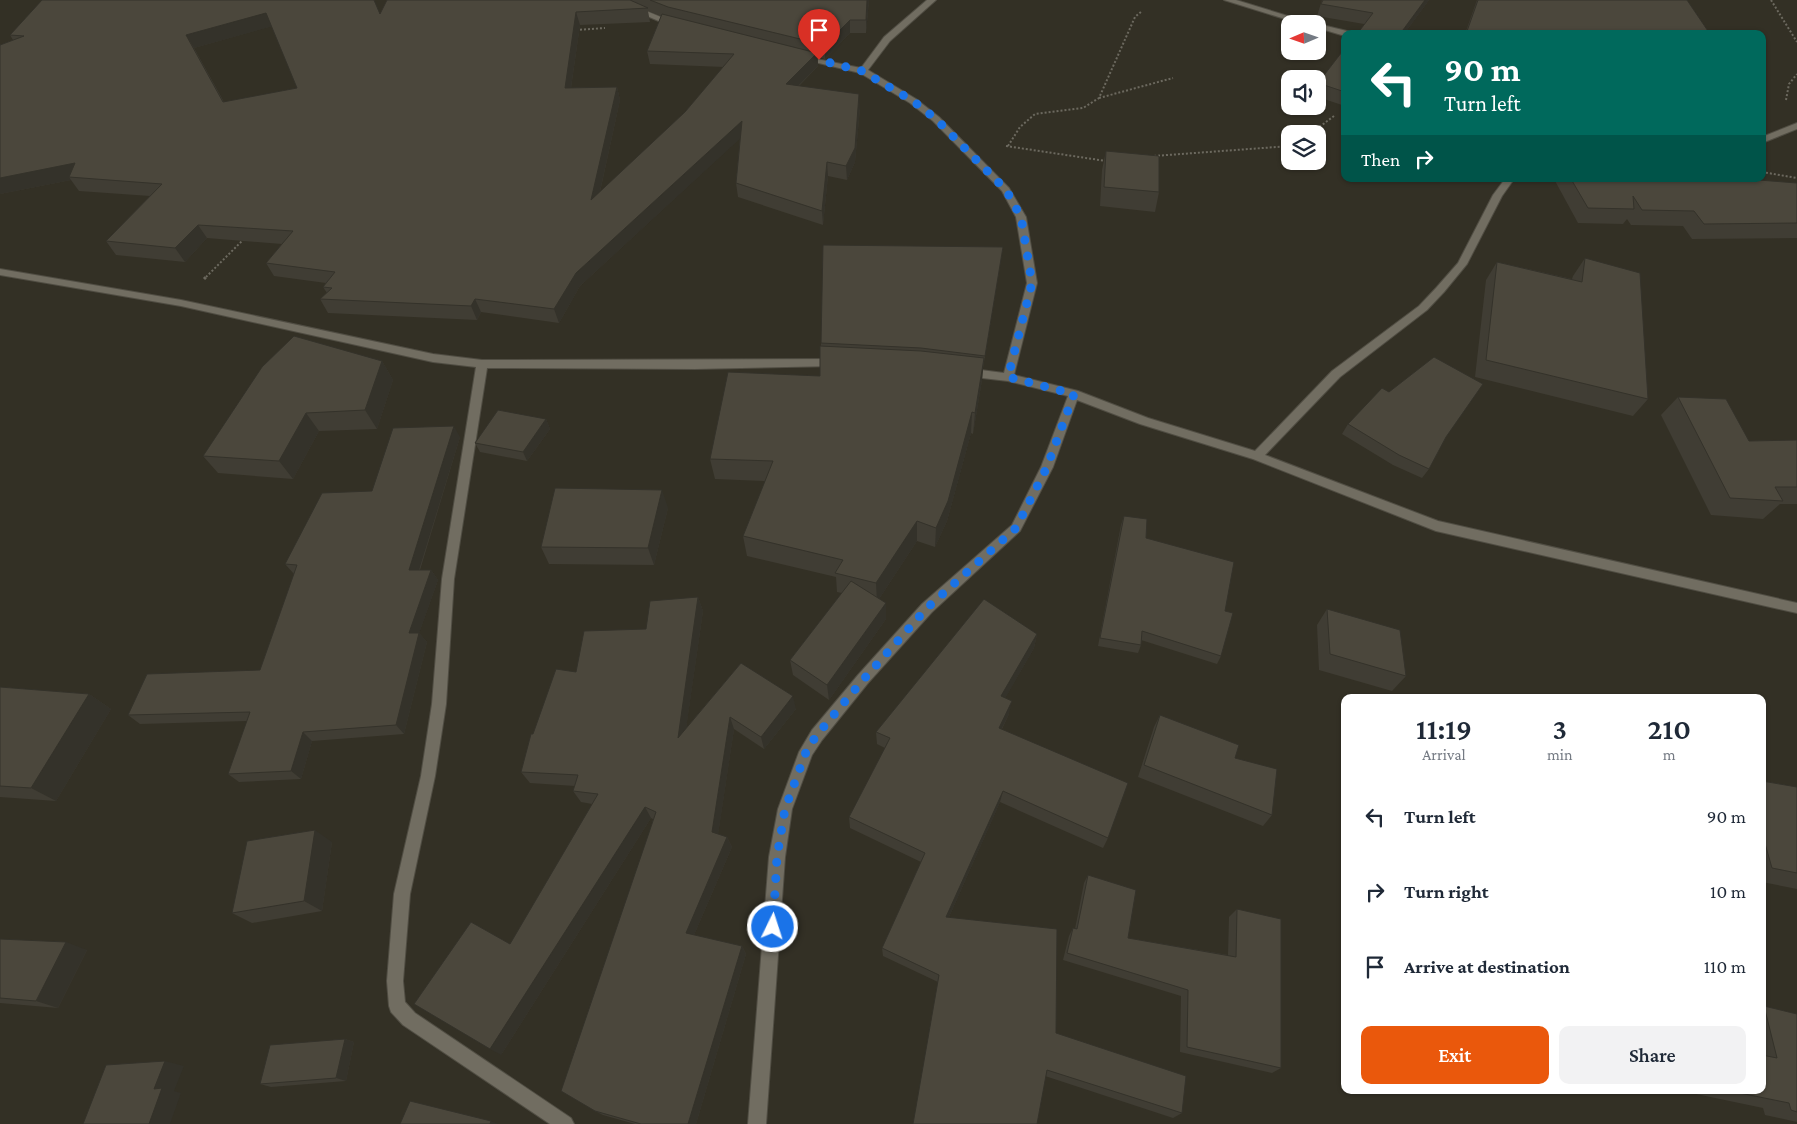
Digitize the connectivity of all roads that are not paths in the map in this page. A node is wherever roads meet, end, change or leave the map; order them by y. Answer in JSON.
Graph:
{"nodes":[{"id":1,"x":613,"y":0,"type":"edge"},
{"id":2,"x":932,"y":0,"type":"edge"},
{"id":3,"x":1228,"y":0,"type":"edge"},
{"id":4,"x":1281,"y":16,"type":"edge"},
{"id":5,"x":683,"y":27,"type":"edge"},
{"id":6,"x":1326,"y":28,"type":"edge"},
{"id":7,"x":1341,"y":32,"type":"edge"},
{"id":8,"x":791,"y":56,"type":"edge"},
{"id":9,"x":862,"y":71,"type":"junction"},
{"id":10,"x":1797,"y":126,"type":"edge"},
{"id":11,"x":1766,"y":138,"type":"edge"},
{"id":12,"x":1508,"y":182,"type":"edge"},
{"id":13,"x":0,"y":272,"type":"edge"},
{"id":14,"x":844,"y":362,"type":"edge"},
{"id":15,"x":482,"y":364,"type":"junction"},
{"id":16,"x":950,"y":370,"type":"edge"},
{"id":17,"x":1008,"y":377,"type":"junction"},
{"id":18,"x":1074,"y":394,"type":"junction"},
{"id":19,"x":1257,"y":456,"type":"junction"},
{"id":20,"x":1797,"y":608,"type":"edge"},
{"id":21,"x":547,"y":1119,"type":"edge"},
{"id":22,"x":565,"y":1124,"type":"edge"},
{"id":23,"x":757,"y":1124,"type":"edge"}],
"edges":[{"from":1,"to":5,"type":"street"},
{"from":2,"to":9,"type":"street"},
{"from":3,"to":4,"type":"street"},
{"from":6,"to":7,"type":"street"},
{"from":8,"to":9,"type":"street"},
{"from":9,"to":17,"type":"street"},
{"from":10,"to":11,"type":"street"},
{"from":12,"to":19,"type":"street"},
{"from":13,"to":15,"type":"street"},
{"from":14,"to":15,"type":"street"},
{"from":15,"to":21,"type":"street"},
{"from":16,"to":17,"type":"street"},
{"from":17,"to":18,"type":"street"},
{"from":18,"to":19,"type":"street"},
{"from":18,"to":23,"type":"street"},
{"from":19,"to":20,"type":"street"},
{"from":21,"to":22,"type":"street"}]}
